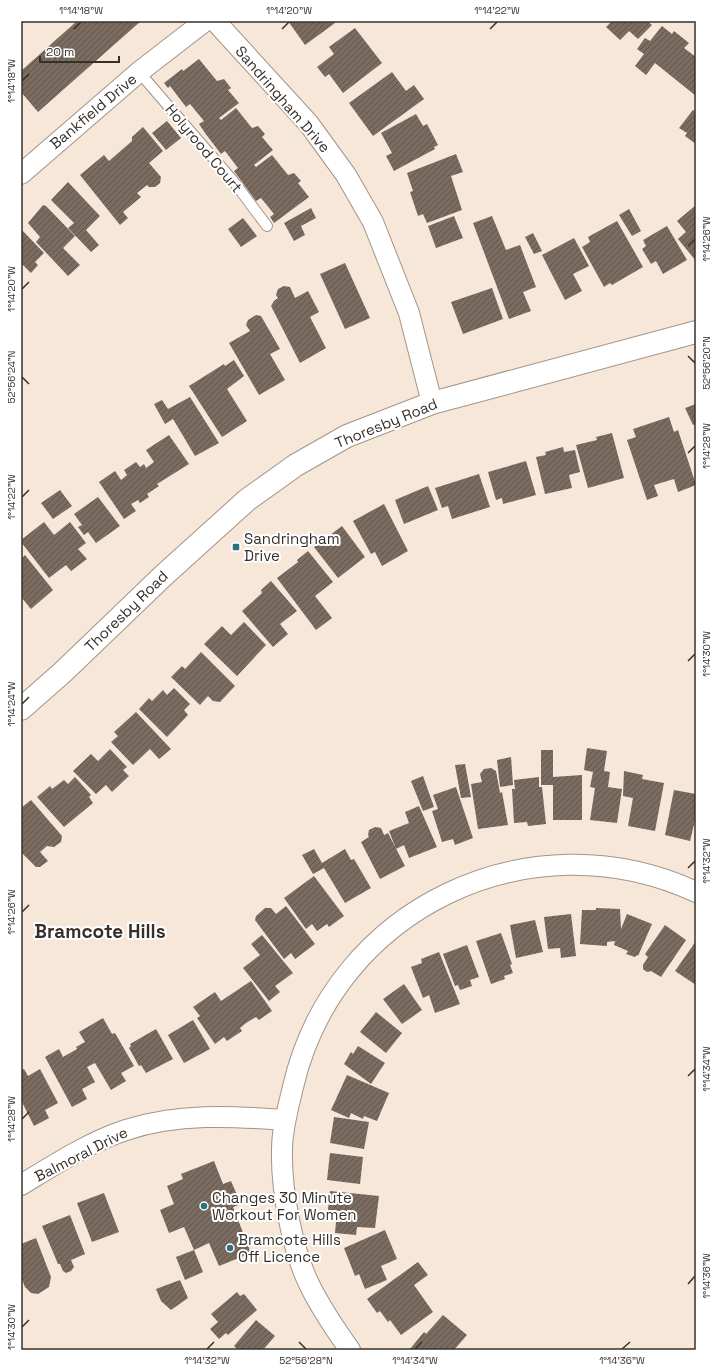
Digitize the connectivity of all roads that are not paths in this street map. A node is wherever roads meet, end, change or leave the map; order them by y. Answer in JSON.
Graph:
{"nodes":[{"id":1,"x":205,"y":21,"type":"edge"},
{"id":2,"x":215,"y":21,"type":"edge"},
{"id":3,"x":139,"y":72,"type":"junction"},
{"id":4,"x":21,"y":174,"type":"edge"},
{"id":5,"x":268,"y":226,"type":"dead end"},
{"id":6,"x":696,"y":332,"type":"edge"},
{"id":7,"x":432,"y":403,"type":"junction"},
{"id":8,"x":21,"y":709,"type":"edge"},
{"id":9,"x":696,"y":892,"type":"edge"},
{"id":10,"x":285,"y":1120,"type":"junction"},
{"id":11,"x":21,"y":1185,"type":"edge"},
{"id":12,"x":350,"y":1350,"type":"edge"}],
"edges":[{"from":1,"to":3,"type":"street","name":"Bankfield Drive"},
{"from":2,"to":7,"type":"street","name":"Sandringham Drive"},
{"from":3,"to":4,"type":"street","name":"Bankfield Drive"},
{"from":3,"to":5,"type":"lane","name":"Holyrood Court"},
{"from":6,"to":7,"type":"street","name":"Thoresby Road"},
{"from":7,"to":8,"type":"street","name":"Thoresby Road"},
{"from":9,"to":10,"type":"street"},
{"from":10,"to":11,"type":"street","name":"Balmoral Drive"},
{"from":10,"to":12,"type":"street"}]}
